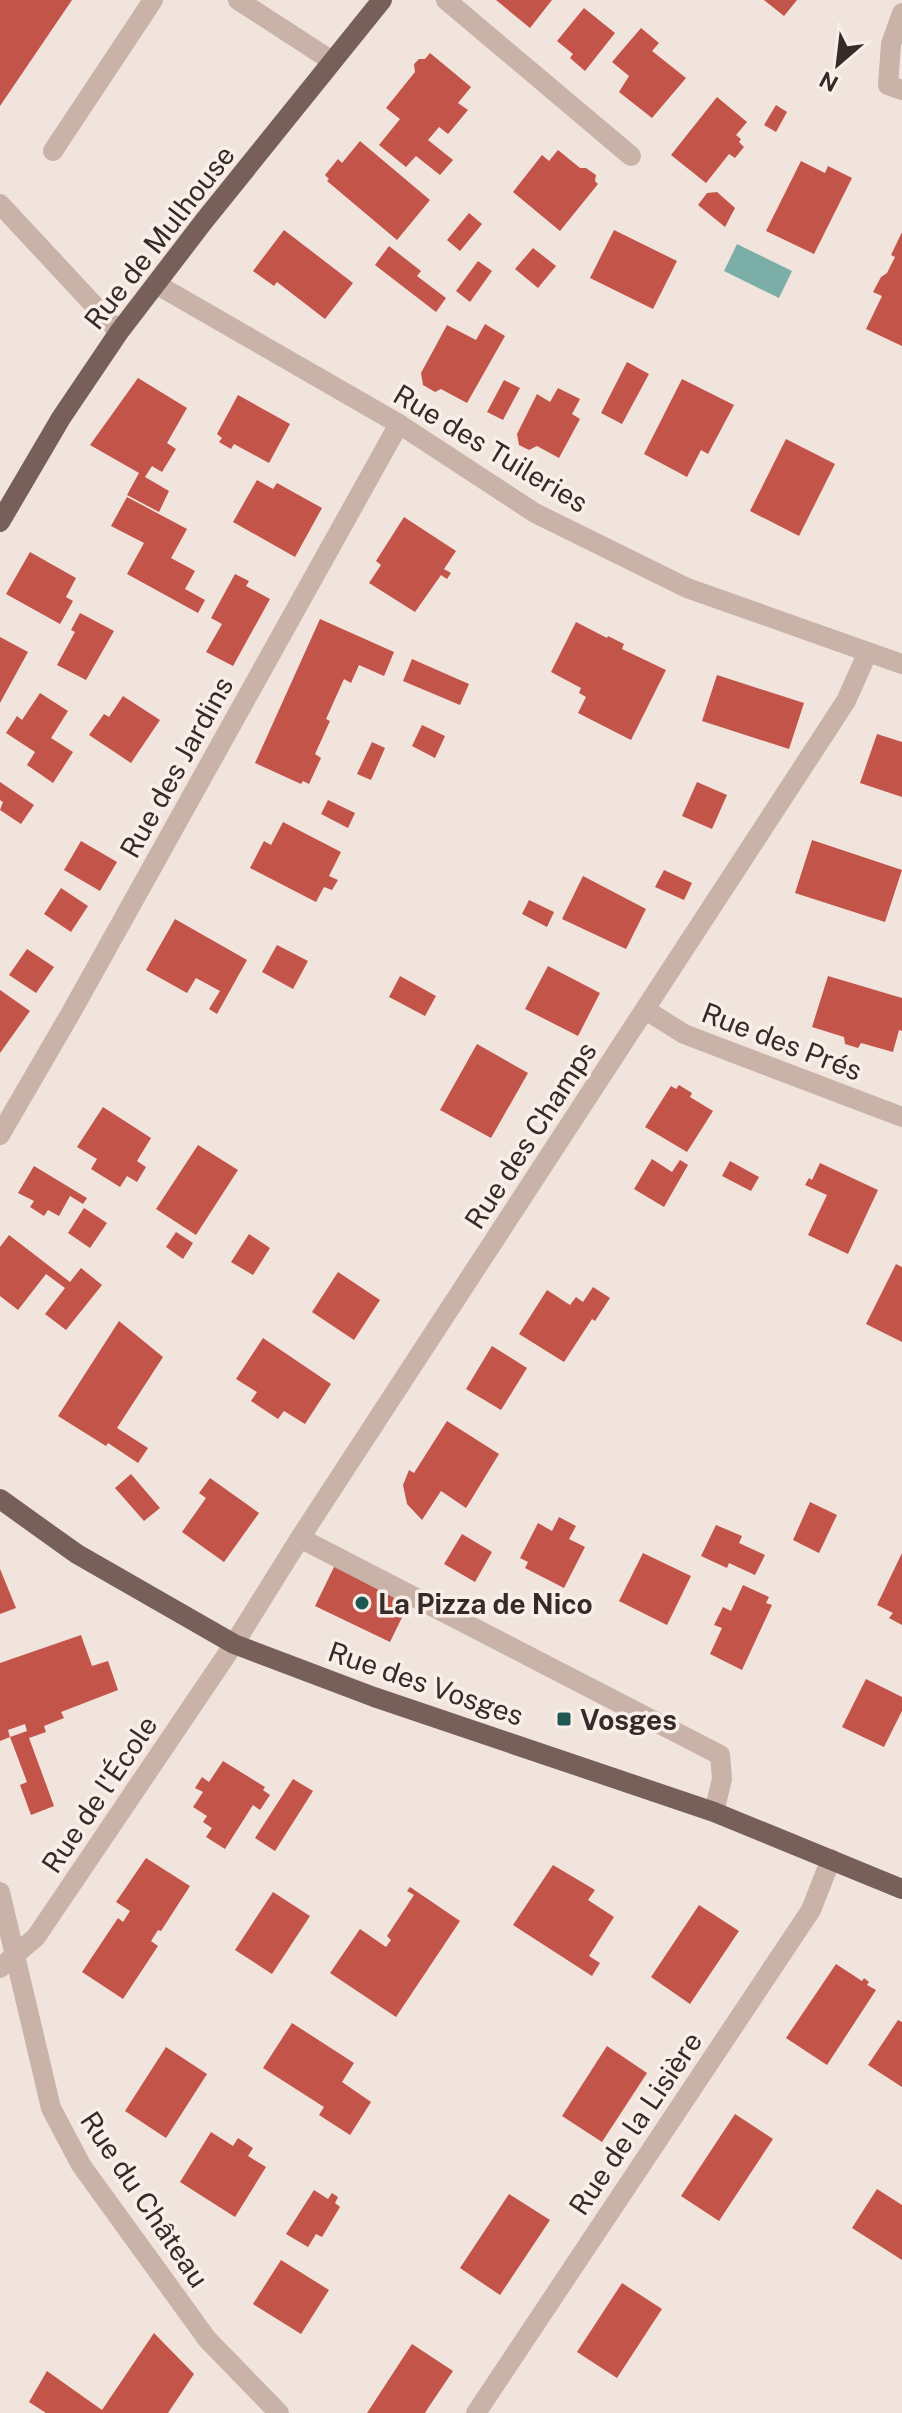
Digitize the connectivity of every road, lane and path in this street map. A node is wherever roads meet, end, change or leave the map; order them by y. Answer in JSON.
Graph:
{"nodes":[{"id":1,"x":153,"y":0,"type":"edge"},
{"id":2,"x":238,"y":0,"type":"edge"},
{"id":3,"x":382,"y":0,"type":"edge"},
{"id":4,"x":446,"y":0,"type":"edge"},
{"id":5,"x":262,"y":6,"type":"edge"},
{"id":6,"x":902,"y":13,"type":"edge"},
{"id":7,"x":332,"y":61,"type":"junction"},
{"id":8,"x":895,"y":87,"type":"edge"},
{"id":9,"x":53,"y":151,"type":"dead end"},
{"id":10,"x":631,"y":156,"type":"dead end"},
{"id":11,"x":0,"y":204,"type":"edge"},
{"id":12,"x":156,"y":284,"type":"junction"},
{"id":13,"x":119,"y":332,"type":"junction"},
{"id":14,"x":399,"y":424,"type":"junction"},
{"id":15,"x":0,"y":522,"type":"edge"},
{"id":16,"x":867,"y":654,"type":"junction"},
{"id":17,"x":902,"y":664,"type":"edge"},
{"id":18,"x":646,"y":1010,"type":"junction"},
{"id":19,"x":902,"y":1117,"type":"edge"},
{"id":20,"x":0,"y":1135,"type":"edge"},
{"id":21,"x":0,"y":1499,"type":"edge"},
{"id":22,"x":300,"y":1538,"type":"junction"},
{"id":23,"x":234,"y":1644,"type":"junction"},
{"id":24,"x":714,"y":1812,"type":"junction"},
{"id":25,"x":831,"y":1859,"type":"junction"},
{"id":26,"x":902,"y":1889,"type":"edge"},
{"id":27,"x":0,"y":1892,"type":"edge"},
{"id":28,"x":15,"y":1953,"type":"junction"},
{"id":29,"x":0,"y":1968,"type":"edge"},
{"id":30,"x":279,"y":2413,"type":"edge"},
{"id":31,"x":476,"y":2413,"type":"edge"}],
"edges":[{"from":1,"to":9,"type":"street"},
{"from":2,"to":5,"type":"street"},
{"from":3,"to":7,"type":"main road","name":"Rue de Mulhouse"},
{"from":4,"to":10,"type":"street"},
{"from":5,"to":7,"type":"street"},
{"from":6,"to":8,"type":"street"},
{"from":7,"to":12,"type":"main road","name":"Rue de Mulhouse"},
{"from":11,"to":13,"type":"street"},
{"from":12,"to":13,"type":"main road","name":"Rue de Mulhouse"},
{"from":12,"to":14,"type":"street","name":"Rue des Tuileries"},
{"from":13,"to":15,"type":"main road","name":"Rue de Mulhouse"},
{"from":14,"to":16,"type":"street","name":"Rue des Tuileries"},
{"from":14,"to":20,"type":"street","name":"Rue des Jardins"},
{"from":16,"to":17,"type":"street","name":"Rue des Tuileries"},
{"from":16,"to":18,"type":"street","name":"Rue des Champs"},
{"from":18,"to":19,"type":"street","name":"Rue des Prés"},
{"from":18,"to":22,"type":"street","name":"Rue des Champs"},
{"from":21,"to":23,"type":"main road","name":"Rue des Vosges"},
{"from":22,"to":23,"type":"street","name":"Rue des Champs"},
{"from":22,"to":24,"type":"street"},
{"from":23,"to":24,"type":"main road","name":"Rue des Vosges"},
{"from":23,"to":28,"type":"street","name":"Rue de l'École"},
{"from":24,"to":25,"type":"main road","name":"Rue des Vosges"},
{"from":25,"to":26,"type":"main road","name":"Rue des Vosges"},
{"from":25,"to":31,"type":"street","name":"Rue de la Lisière"},
{"from":27,"to":28,"type":"street","name":"Rue du Château"},
{"from":28,"to":29,"type":"street","name":"Rue de l'École"},
{"from":28,"to":30,"type":"street","name":"Rue du Château"}]}
